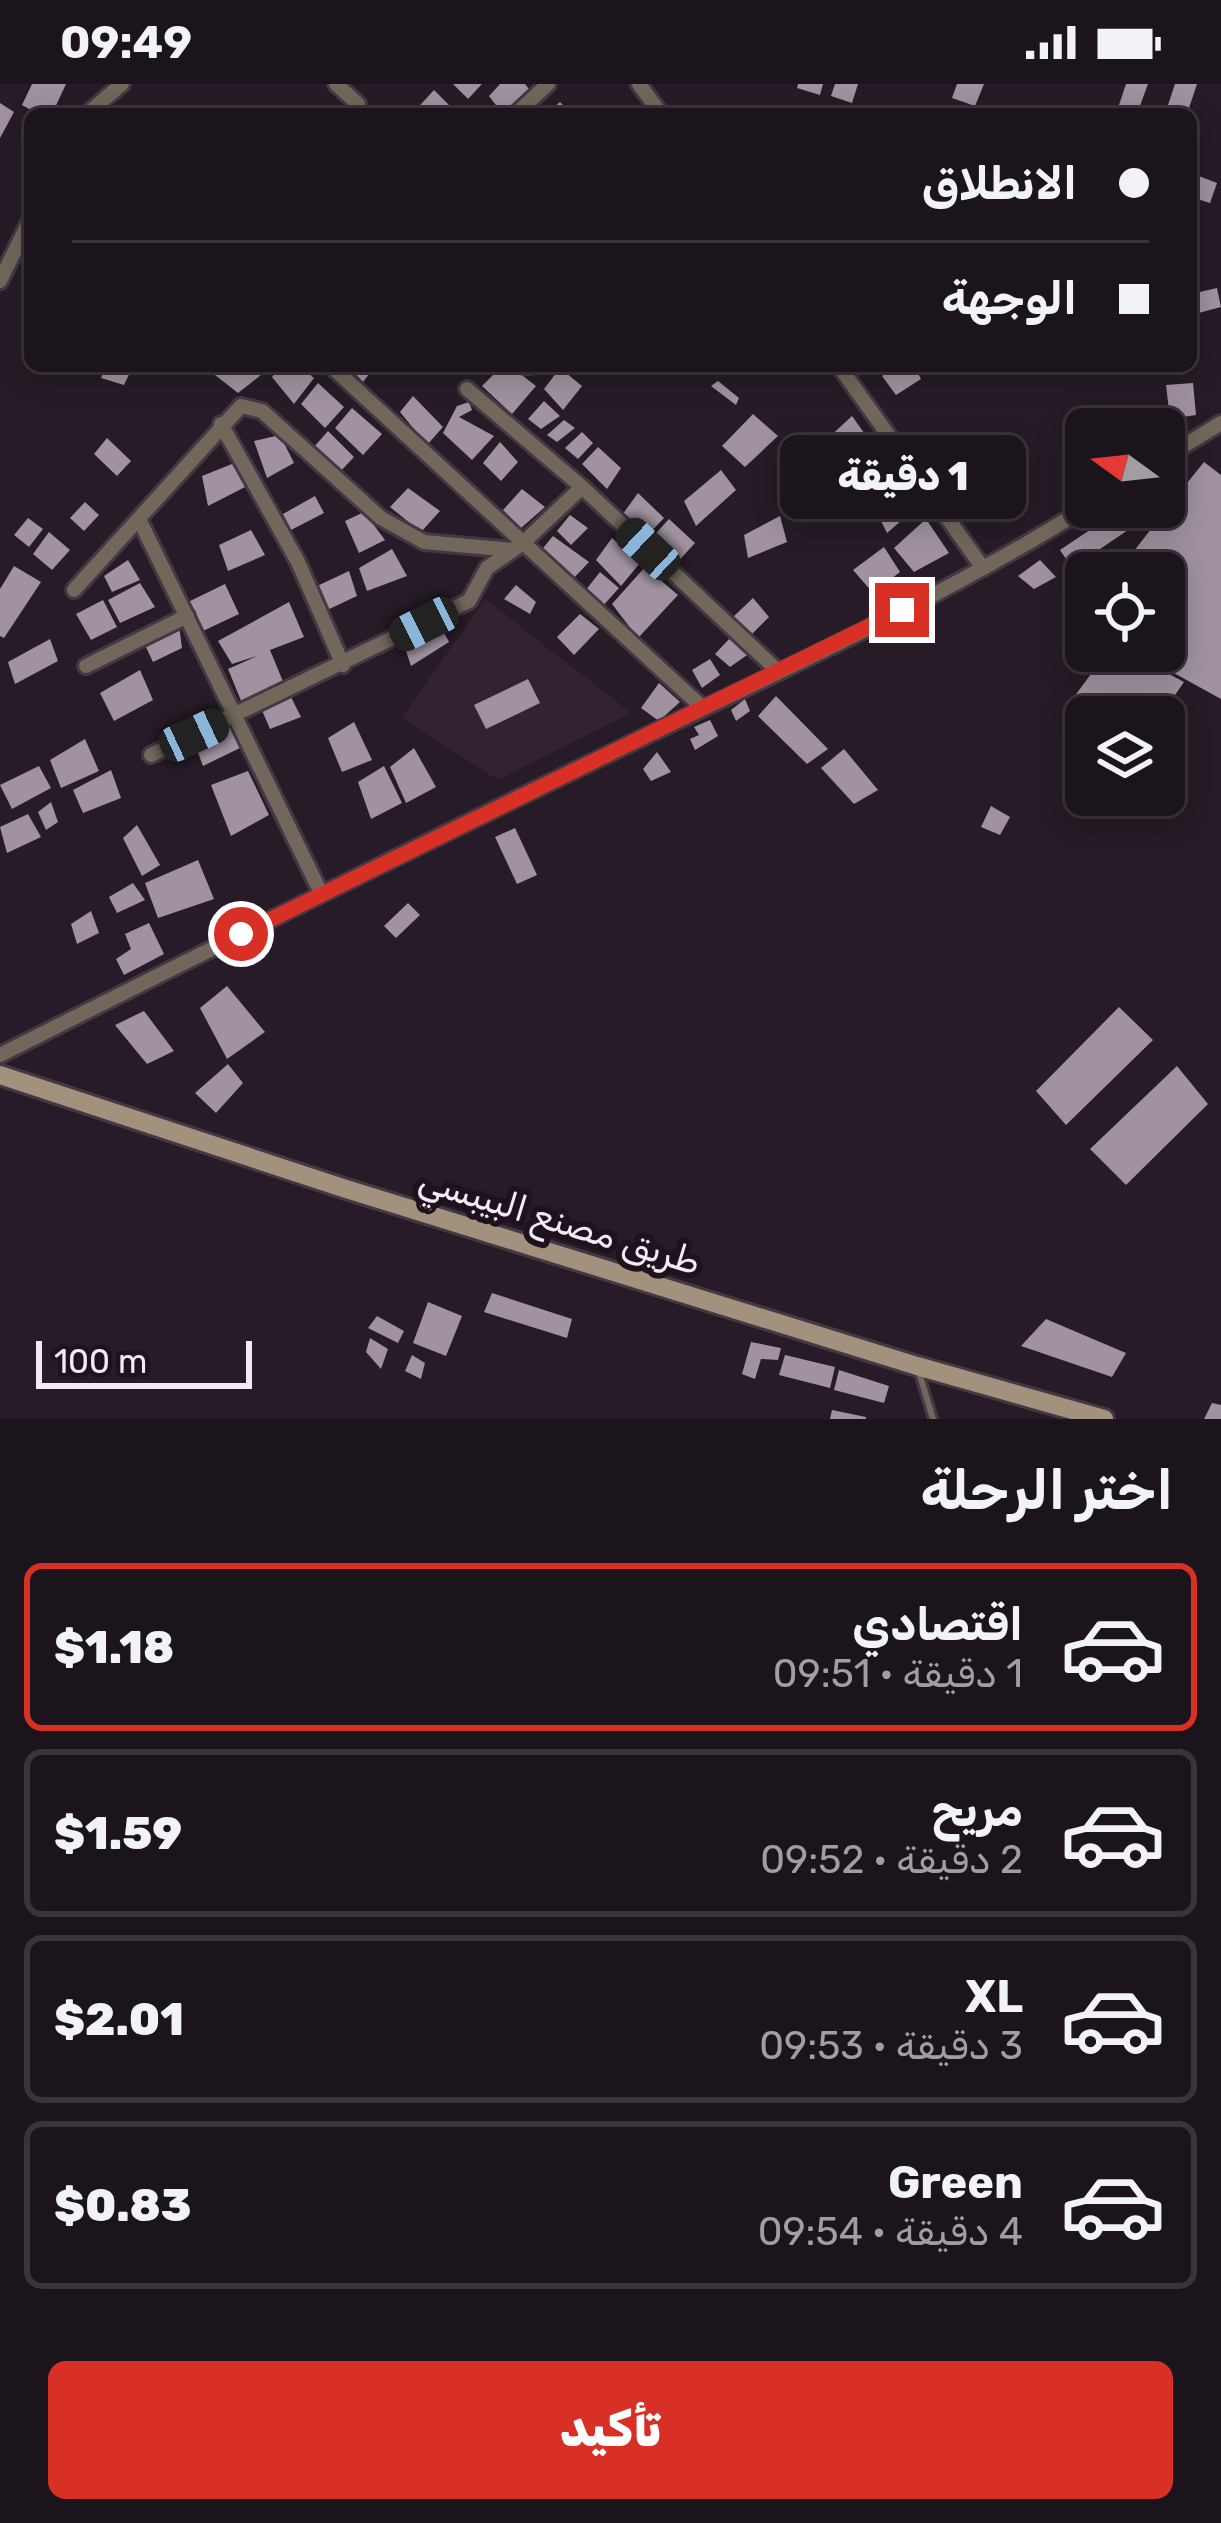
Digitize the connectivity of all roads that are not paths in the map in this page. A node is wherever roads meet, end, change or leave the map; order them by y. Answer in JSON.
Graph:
{"nodes":[{"id":1,"x":122,"y":84,"type":"edge"},
{"id":2,"x":336,"y":84,"type":"edge"},
{"id":3,"x":548,"y":84,"type":"edge"},
{"id":4,"x":639,"y":84,"type":"edge"},
{"id":5,"x":358,"y":104,"type":"dead end"},
{"id":6,"x":94,"y":108,"type":"edge"},
{"id":7,"x":522,"y":108,"type":"edge"},
{"id":8,"x":657,"y":108,"type":"edge"},
{"id":9,"x":24,"y":232,"type":"edge"},
{"id":10,"x":0,"y":281,"type":"edge"},
{"id":11,"x":337,"y":372,"type":"edge"},
{"id":12,"x":843,"y":372,"type":"edge"},
{"id":13,"x":466,"y":389,"type":"dead end"},
{"id":14,"x":1221,"y":422,"type":"edge"},
{"id":15,"x":221,"y":424,"type":"junction"},
{"id":16,"x":1185,"y":445,"type":"edge"},
{"id":17,"x":582,"y":487,"type":"junction"},
{"id":18,"x":139,"y":519,"type":"junction"},
{"id":19,"x":1065,"y":520,"type":"edge"},
{"id":20,"x":518,"y":546,"type":"junction"},
{"id":21,"x":983,"y":568,"type":"junction"},
{"id":22,"x":74,"y":590,"type":"dead end"},
{"id":23,"x":188,"y":616,"type":"junction"},
{"id":24,"x":343,"y":665,"type":"junction"},
{"id":25,"x":86,"y":666,"type":"dead end"},
{"id":26,"x":779,"y":672,"type":"junction"},
{"id":27,"x":703,"y":708,"type":"junction"},
{"id":28,"x":237,"y":716,"type":"junction"},
{"id":29,"x":151,"y":755,"type":"dead end"},
{"id":30,"x":321,"y":893,"type":"junction"},
{"id":31,"x":0,"y":1054,"type":"edge"},
{"id":32,"x":0,"y":1075,"type":"edge"},
{"id":33,"x":917,"y":1366,"type":"junction"},
{"id":34,"x":1063,"y":1414,"type":"edge"},
{"id":35,"x":933,"y":1419,"type":"edge"},
{"id":36,"x":1104,"y":1419,"type":"edge"}],
"edges":[{"from":1,"to":6,"type":"street"},
{"from":2,"to":5,"type":"street"},
{"from":3,"to":7,"type":"street"},
{"from":4,"to":8,"type":"street"},
{"from":9,"to":10,"type":"street"},
{"from":11,"to":20,"type":"street"},
{"from":12,"to":21,"type":"street"},
{"from":13,"to":17,"type":"street"},
{"from":14,"to":16,"type":"street"},
{"from":15,"to":18,"type":"street"},
{"from":15,"to":20,"type":"street"},
{"from":15,"to":24,"type":"street"},
{"from":17,"to":20,"type":"street"},
{"from":17,"to":26,"type":"street"},
{"from":18,"to":22,"type":"street"},
{"from":18,"to":23,"type":"street"},
{"from":19,"to":21,"type":"street"},
{"from":20,"to":24,"type":"street"},
{"from":20,"to":27,"type":"street"},
{"from":21,"to":26,"type":"street"},
{"from":23,"to":25,"type":"street"},
{"from":23,"to":28,"type":"street"},
{"from":24,"to":28,"type":"street"},
{"from":26,"to":27,"type":"street"},
{"from":27,"to":30,"type":"street"},
{"from":28,"to":29,"type":"street"},
{"from":28,"to":30,"type":"street"},
{"from":30,"to":31,"type":"street"},
{"from":32,"to":33,"type":"main road","name":"طريق مصنع البيبسي"},
{"from":33,"to":34,"type":"main road","name":"طريق مصنع البيبسي"},
{"from":33,"to":35,"type":"lane"},
{"from":34,"to":36,"type":"main road","name":"طريق مصنع البيبسي"}]}
